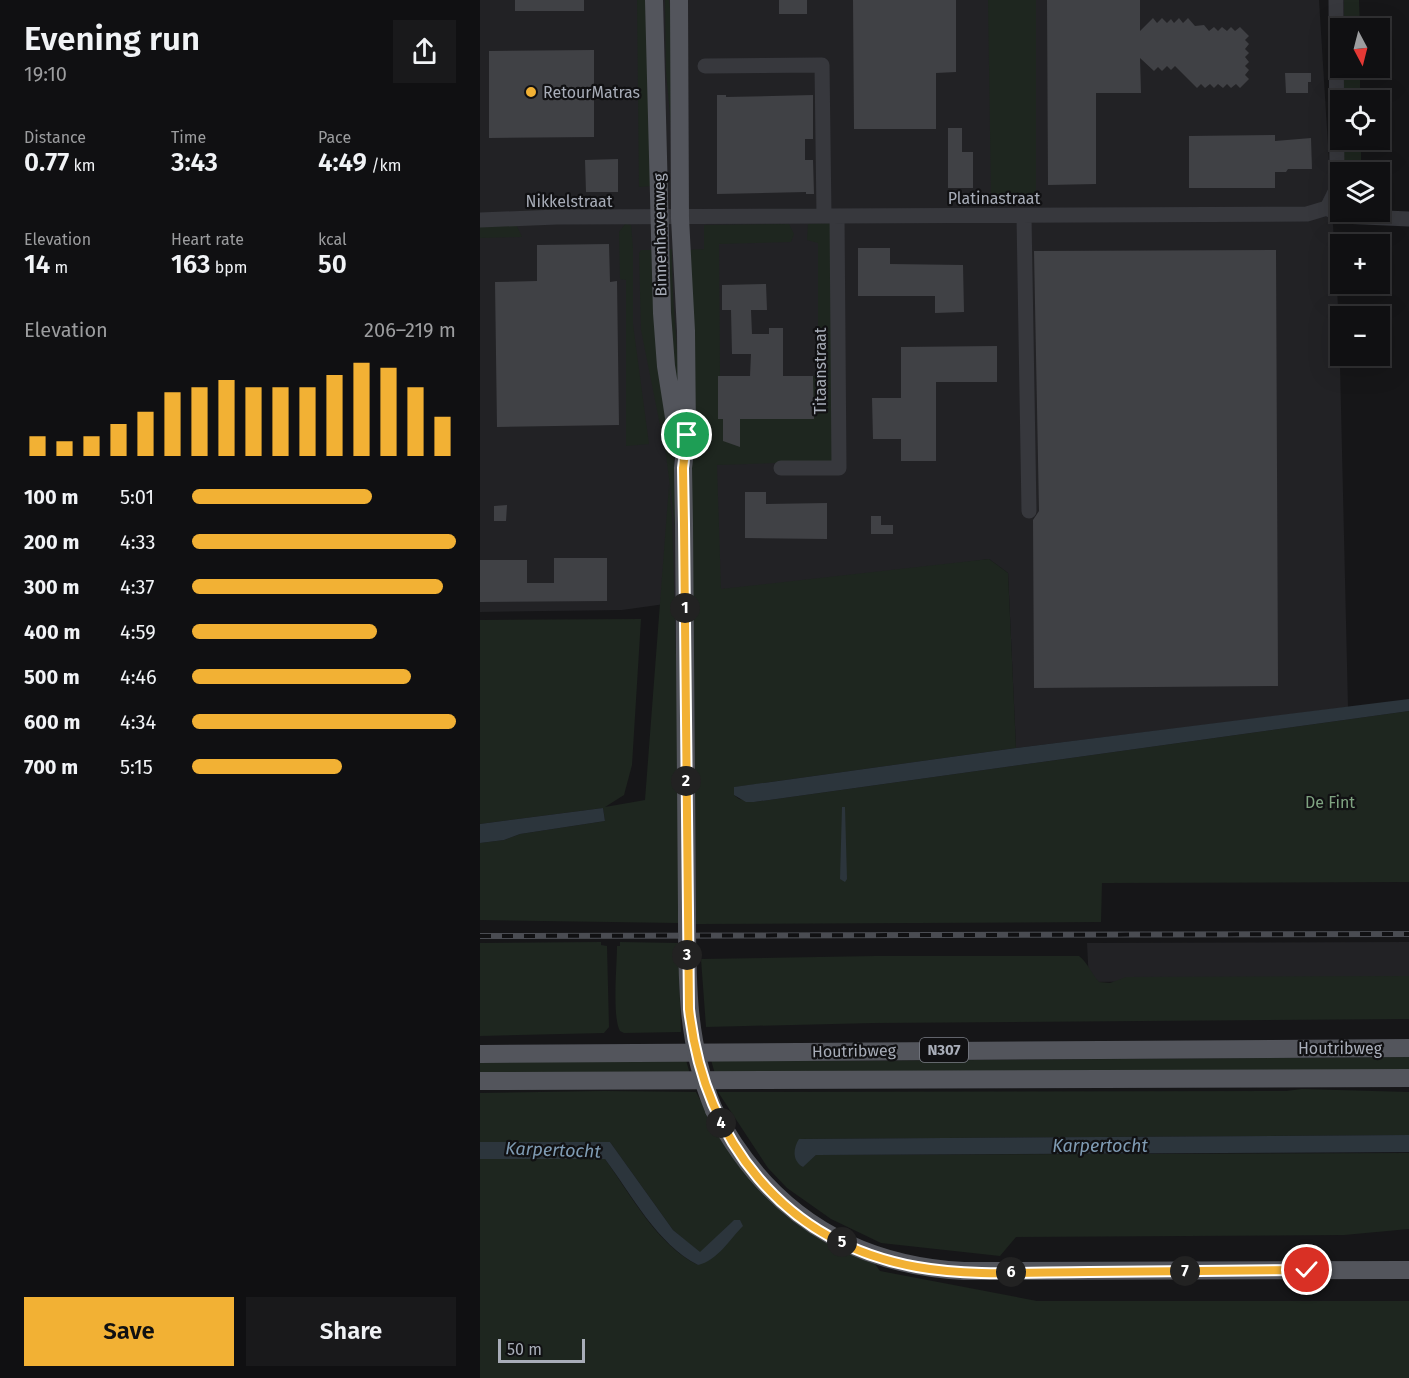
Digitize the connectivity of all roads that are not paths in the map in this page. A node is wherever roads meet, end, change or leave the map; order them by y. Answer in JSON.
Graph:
{"nodes":[{"id":1,"x":654,"y":0,"type":"edge"},
{"id":2,"x":679,"y":0,"type":"edge"},
{"id":3,"x":1336,"y":0,"type":"edge"},
{"id":4,"x":705,"y":66,"type":"dead end"},
{"id":5,"x":1328,"y":208,"type":"junction"},
{"id":6,"x":831,"y":216,"type":"junction"},
{"id":7,"x":1024,"y":216,"type":"junction"},
{"id":8,"x":680,"y":218,"type":"junction"},
{"id":9,"x":659,"y":219,"type":"junction"},
{"id":10,"x":1409,"y":219,"type":"edge"},
{"id":11,"x":480,"y":220,"type":"edge"},
{"id":12,"x":683,"y":468,"type":"junction"},
{"id":13,"x":781,"y":468,"type":"dead end"},
{"id":14,"x":1029,"y":511,"type":"dead end"},
{"id":15,"x":1409,"y":1048,"type":"edge"},
{"id":16,"x":480,"y":1054,"type":"edge"},
{"id":17,"x":1409,"y":1078,"type":"edge"},
{"id":18,"x":480,"y":1081,"type":"edge"},
{"id":19,"x":1409,"y":1270,"type":"edge"}],
"edges":[{"from":1,"to":9,"type":"main road","name":"Binnenhavenweg"},
{"from":2,"to":8,"type":"main road","name":"Binnenhavenweg"},
{"from":3,"to":5,"type":"street"},
{"from":4,"to":6,"type":"street","name":"Titaanstraat"},
{"from":5,"to":7,"type":"street","name":"Platinastraat"},
{"from":5,"to":10,"type":"street"},
{"from":6,"to":7,"type":"street","name":"Platinastraat"},
{"from":6,"to":8,"type":"street","name":"Platinastraat"},
{"from":6,"to":13,"type":"street","name":"Titaanstraat"},
{"from":7,"to":14,"type":"street"},
{"from":8,"to":9,"type":"street","name":"Platinastraat"},
{"from":8,"to":12,"type":"main road","name":"Binnenhavenweg"},
{"from":9,"to":11,"type":"street","name":"Nikkelstraat"},
{"from":9,"to":12,"type":"main road","name":"Binnenhavenweg"},
{"from":12,"to":19,"type":"main road","name":"Binnenhavenweg","bridge":true},
{"from":15,"to":16,"type":"main road","name":"Houtribweg","number":"N307"},
{"from":17,"to":18,"type":"main road","name":"Houtribweg","number":"N307"}]}
